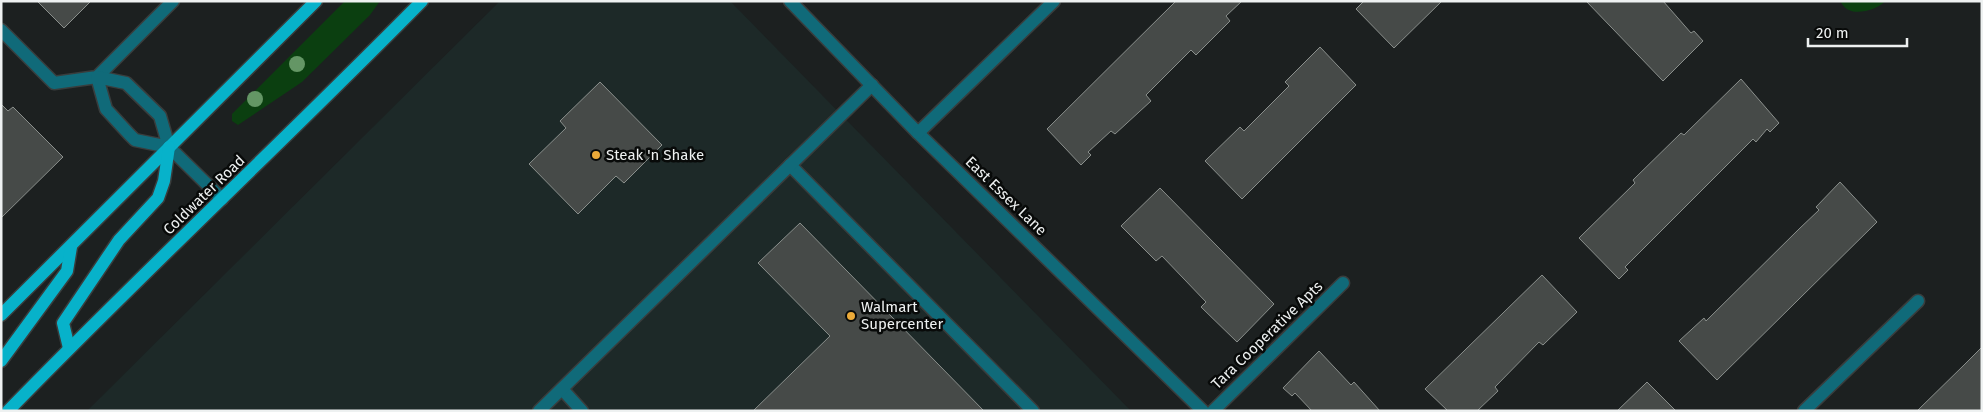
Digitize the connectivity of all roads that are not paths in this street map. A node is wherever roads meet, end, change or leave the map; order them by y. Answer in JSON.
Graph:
{"nodes":[{"id":1,"x":172,"y":1,"type":"edge"},
{"id":2,"x":316,"y":1,"type":"edge"},
{"id":3,"x":790,"y":1,"type":"edge"},
{"id":4,"x":1054,"y":1,"type":"edge"},
{"id":5,"x":417,"y":4,"type":"edge"},
{"id":6,"x":1,"y":30,"type":"edge"},
{"id":7,"x":97,"y":77,"type":"junction"},
{"id":8,"x":872,"y":84,"type":"junction"},
{"id":9,"x":918,"y":133,"type":"junction"},
{"id":10,"x":169,"y":147,"type":"junction"},
{"id":11,"x":790,"y":165,"type":"junction"},
{"id":12,"x":222,"y":199,"type":"junction"},
{"id":13,"x":71,"y":247,"type":"junction"},
{"id":14,"x":1343,"y":283,"type":"dead end"},
{"id":15,"x":1918,"y":301,"type":"dead end"},
{"id":16,"x":1,"y":315,"type":"edge"},
{"id":17,"x":69,"y":348,"type":"junction"},
{"id":18,"x":1,"y":361,"type":"edge"},
{"id":19,"x":562,"y":389,"type":"junction"},
{"id":20,"x":8,"y":411,"type":"edge"},
{"id":21,"x":539,"y":411,"type":"edge"},
{"id":22,"x":582,"y":411,"type":"edge"},
{"id":23,"x":1032,"y":411,"type":"edge"},
{"id":24,"x":1203,"y":411,"type":"edge"},
{"id":25,"x":1213,"y":411,"type":"edge"},
{"id":26,"x":1804,"y":411,"type":"edge"}],
"edges":[{"from":1,"to":7,"type":"street"},
{"from":2,"to":10,"type":"main road"},
{"from":3,"to":8,"type":"street","name":"East Essex Lane"},
{"from":4,"to":9,"type":"street"},
{"from":5,"to":12,"type":"main road","name":"Coldwater Road"},
{"from":6,"to":7,"type":"street"},
{"from":7,"to":10,"type":"street"},
{"from":7,"to":10,"type":"street"},
{"from":8,"to":9,"type":"street","name":"East Essex Lane"},
{"from":8,"to":11,"type":"street"},
{"from":9,"to":24,"type":"street","name":"East Essex Lane"},
{"from":10,"to":12,"type":"street"},
{"from":10,"to":13,"type":"main road"},
{"from":10,"to":17,"type":"main road"},
{"from":11,"to":19,"type":"street"},
{"from":11,"to":23,"type":"street"},
{"from":12,"to":17,"type":"main road","name":"Coldwater Road"},
{"from":13,"to":16,"type":"main road"},
{"from":13,"to":18,"type":"main road"},
{"from":14,"to":25,"type":"street","name":"Tara Cooperative Apts"},
{"from":15,"to":26,"type":"street"},
{"from":17,"to":20,"type":"main road","name":"Coldwater Road"},
{"from":19,"to":21,"type":"street"},
{"from":19,"to":22,"type":"street"}]}
